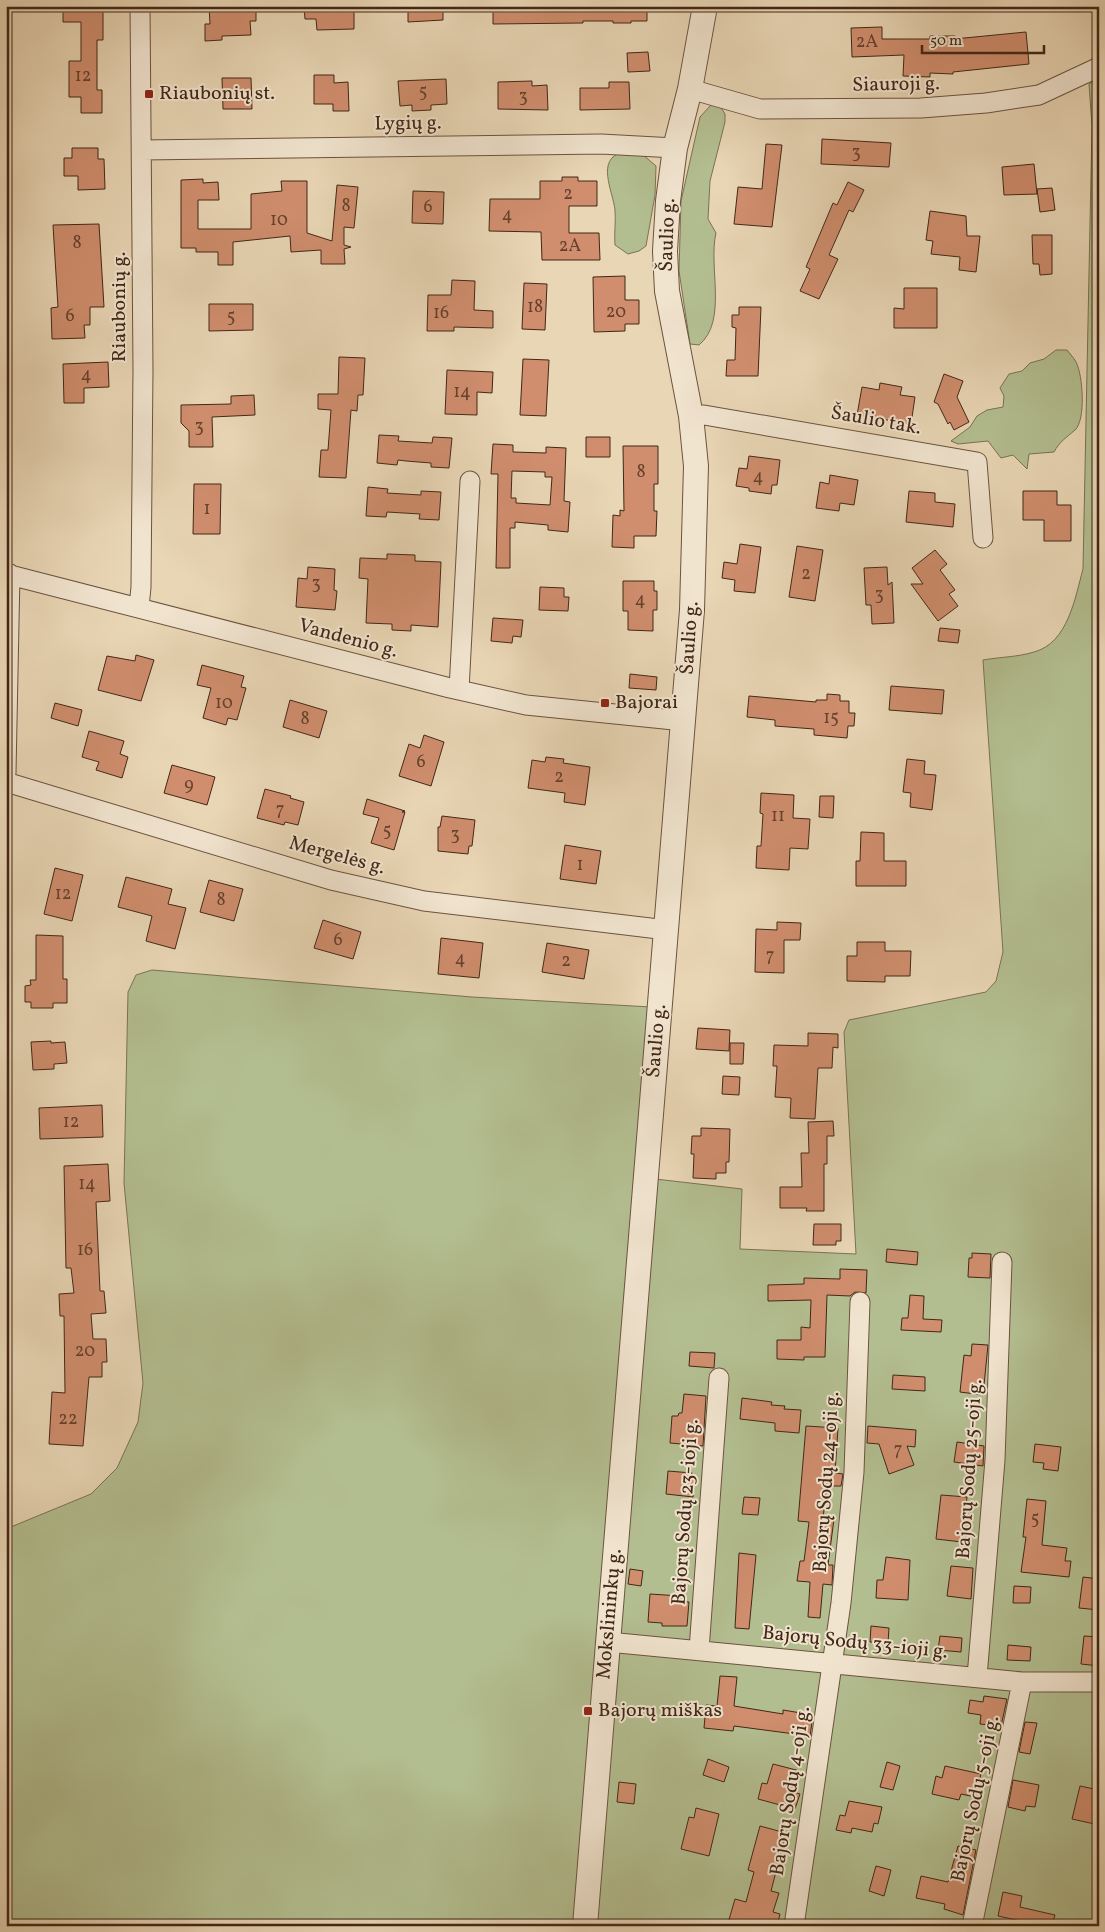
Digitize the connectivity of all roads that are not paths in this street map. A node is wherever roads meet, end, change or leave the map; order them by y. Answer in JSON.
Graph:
{"nodes":[{"id":1,"x":140,"y":6,"type":"edge"},
{"id":2,"x":705,"y":6,"type":"edge"},
{"id":3,"x":1099,"y":67,"type":"edge"},
{"id":4,"x":690,"y":89,"type":"junction"},
{"id":5,"x":675,"y":148,"type":"junction"},
{"id":6,"x":142,"y":150,"type":"junction"},
{"id":7,"x":691,"y":416,"type":"junction"},
{"id":8,"x":470,"y":481,"type":"dead end"},
{"id":9,"x":983,"y":538,"type":"dead end"},
{"id":10,"x":8,"y":574,"type":"edge"},
{"id":11,"x":139,"y":607,"type":"junction"},
{"id":12,"x":459,"y":690,"type":"junction"},
{"id":13,"x":684,"y":722,"type":"junction"},
{"id":14,"x":6,"y":773,"type":"edge"},
{"id":15,"x":6,"y":782,"type":"edge"},
{"id":16,"x":666,"y":930,"type":"junction"},
{"id":17,"x":1002,"y":1262,"type":"dead end"},
{"id":18,"x":860,"y":1302,"type":"dead end"},
{"id":19,"x":630,"y":1363,"type":"joint"},
{"id":20,"x":719,"y":1378,"type":"dead end"},
{"id":21,"x":608,"y":1642,"type":"junction"},
{"id":22,"x":699,"y":1650,"type":"junction"},
{"id":23,"x":833,"y":1664,"type":"junction"},
{"id":24,"x":977,"y":1677,"type":"junction"},
{"id":25,"x":1022,"y":1682,"type":"junction"},
{"id":26,"x":1099,"y":1682,"type":"edge"},
{"id":27,"x":585,"y":1926,"type":"edge"},
{"id":28,"x":794,"y":1926,"type":"edge"},
{"id":29,"x":972,"y":1926,"type":"edge"}],
"edges":[{"from":1,"to":6,"type":"street","name":"Riaubonių g."},
{"from":2,"to":4,"type":"street","name":"Šaulio g."},
{"from":3,"to":4,"type":"street","name":"Siauroji g."},
{"from":4,"to":5,"type":"street","name":"Šaulio g."},
{"from":5,"to":6,"type":"street","name":"Lygių g."},
{"from":5,"to":7,"type":"street","name":"Šaulio g."},
{"from":6,"to":11,"type":"street","name":"Riaubonių g."},
{"from":7,"to":9,"type":"street","name":"Šaulio tak."},
{"from":7,"to":13,"type":"street","name":"Šaulio g."},
{"from":8,"to":12,"type":"street"},
{"from":10,"to":11,"type":"street","name":"Vandenio g."},
{"from":10,"to":14,"type":"street"},
{"from":11,"to":12,"type":"street","name":"Vandenio g."},
{"from":12,"to":13,"type":"street","name":"Vandenio g."},
{"from":13,"to":16,"type":"street","name":"Šaulio g."},
{"from":15,"to":16,"type":"street","name":"Mergelės g."},
{"from":16,"to":19,"type":"street","name":"Šaulio g."},
{"from":17,"to":24,"type":"street","name":"Bajorų Sodų 25-oji g."},
{"from":18,"to":23,"type":"street","name":"Bajorų Sodų 24-oji g."},
{"from":19,"to":21,"type":"street","name":"Mokslininkų g."},
{"from":20,"to":22,"type":"street","name":"Bajorų Sodų 23-ioji g."},
{"from":21,"to":22,"type":"street","name":"Bajorų Sodų 33-ioji g."},
{"from":21,"to":27,"type":"street","name":"Mokslininkų g."},
{"from":22,"to":23,"type":"street","name":"Bajorų Sodų 33-ioji g."},
{"from":23,"to":24,"type":"street","name":"Bajorų Sodų 33-ioji g."},
{"from":23,"to":28,"type":"street","name":"Bajorų Sodų 4-oji g."},
{"from":24,"to":25,"type":"street","name":"Bajorų Sodų 33-ioji g."},
{"from":25,"to":26,"type":"street","name":"Bajorų Sodų 33-ioji g."},
{"from":25,"to":29,"type":"street","name":"Bajorų Sodų 5-oji g."}]}
